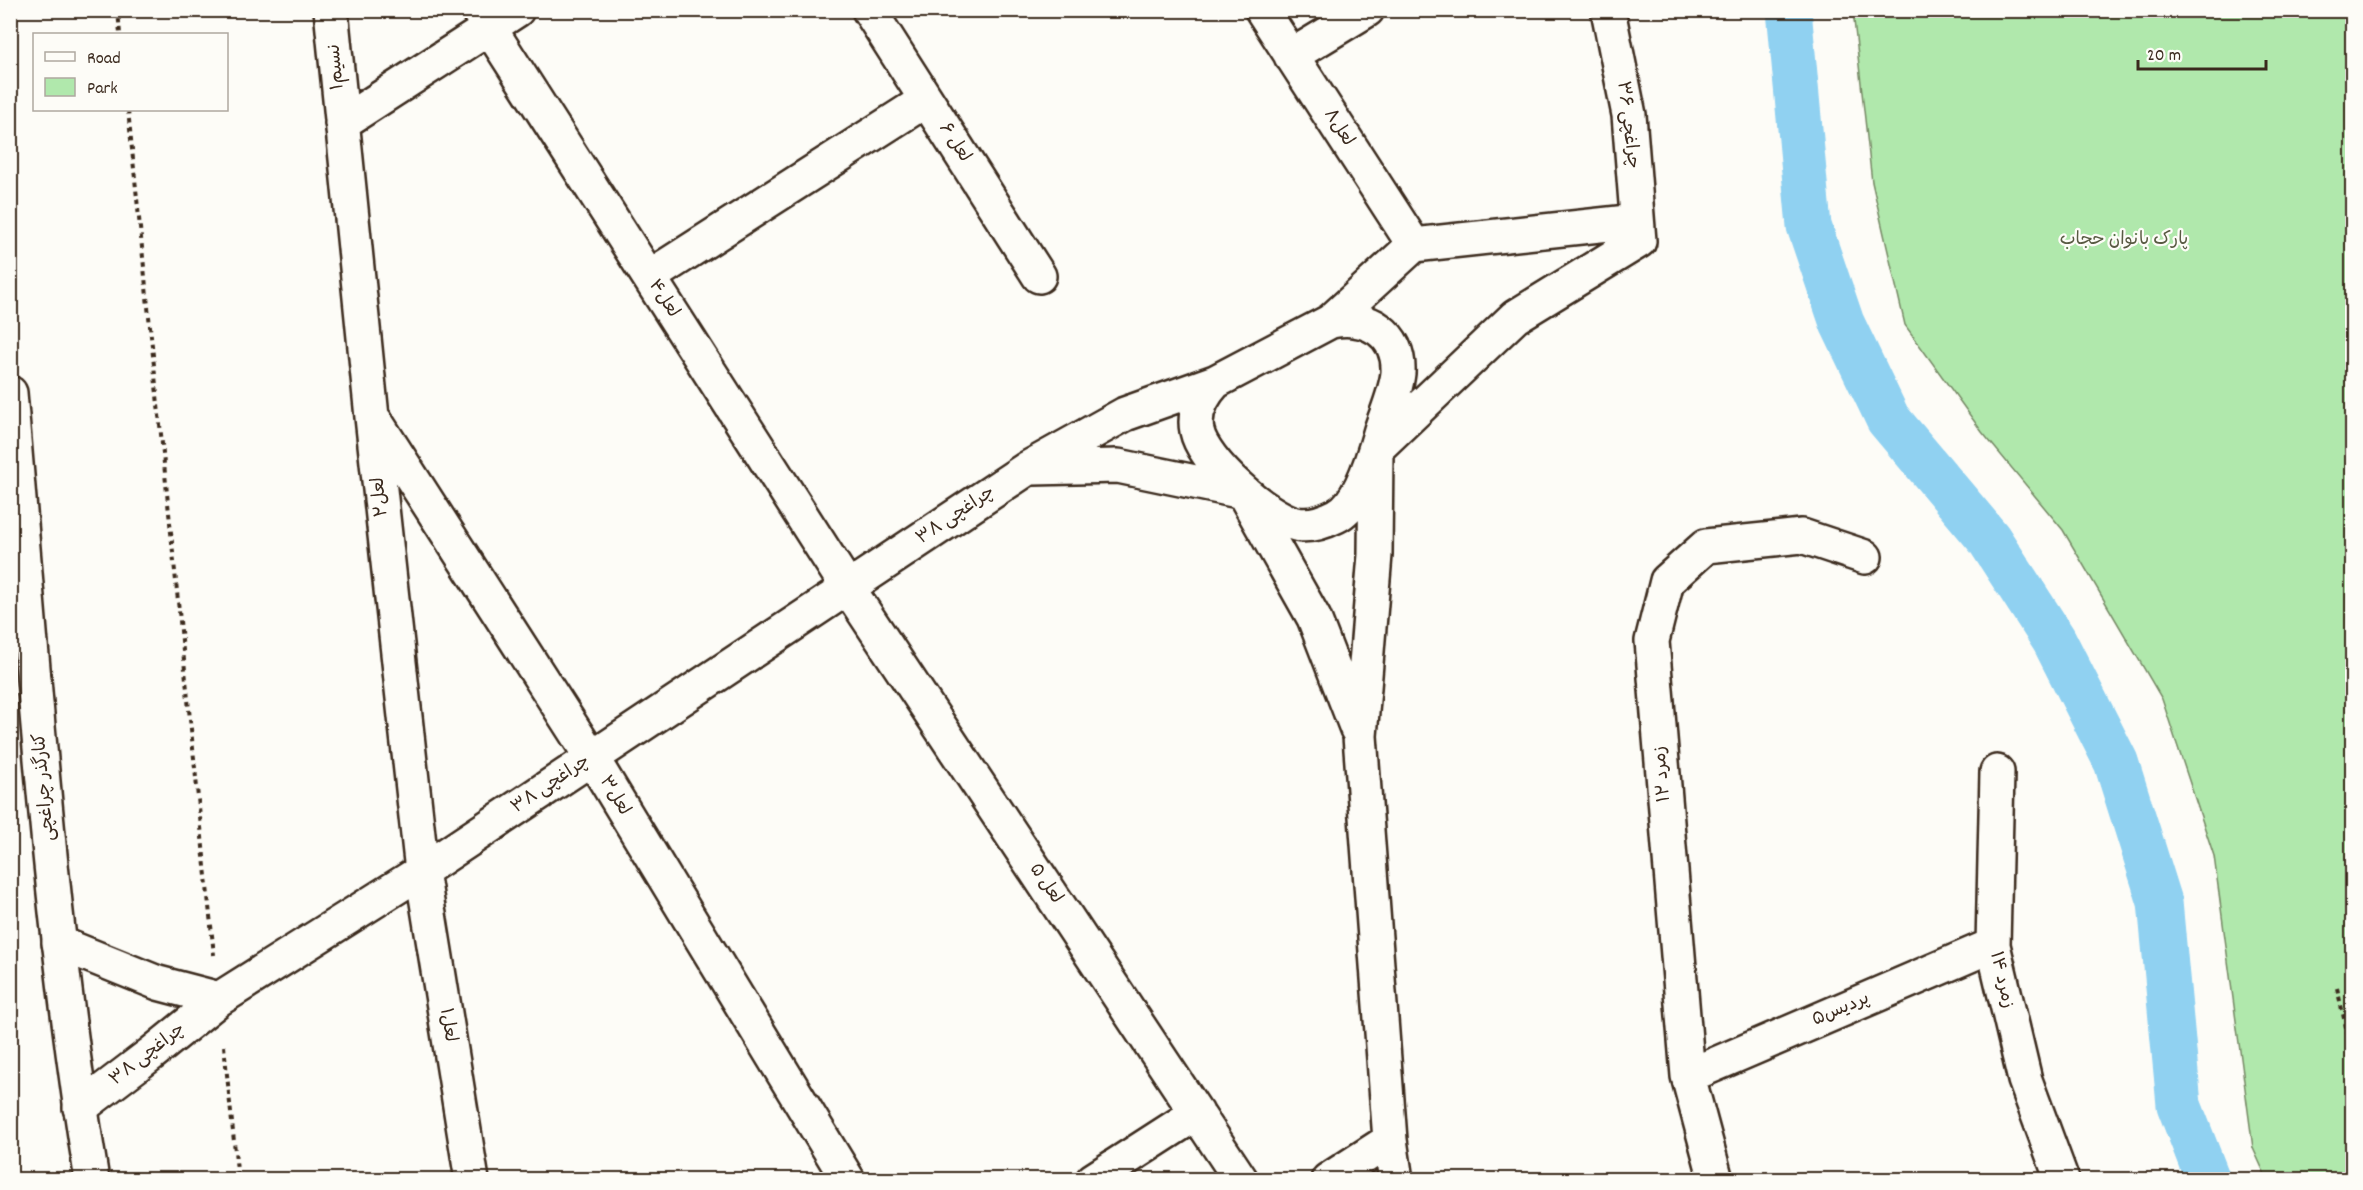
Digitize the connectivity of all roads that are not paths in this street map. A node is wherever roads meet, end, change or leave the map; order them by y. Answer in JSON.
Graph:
{"nodes":[{"id":1,"x":332,"y":10,"type":"edge"},
{"id":2,"x":518,"y":10,"type":"edge"},
{"id":3,"x":869,"y":10,"type":"edge"},
{"id":4,"x":1262,"y":10,"type":"edge"},
{"id":5,"x":1366,"y":10,"type":"edge"},
{"id":6,"x":1608,"y":10,"type":"edge"},
{"id":7,"x":484,"y":19,"type":"edge"},
{"id":8,"x":1291,"y":56,"type":"junction"},
{"id":9,"x":926,"y":100,"type":"junction"},
{"id":10,"x":342,"y":123,"type":"junction"},
{"id":11,"x":1638,"y":231,"type":"junction"},
{"id":12,"x":1414,"y":245,"type":"junction"},
{"id":13,"x":1039,"y":276,"type":"dead end"},
{"id":14,"x":649,"y":277,"type":"junction"},
{"id":15,"x":1331,"y":321,"type":"junction"},
{"id":16,"x":1215,"y":382,"type":"junction"},
{"id":17,"x":10,"y":393,"type":"edge"},
{"id":18,"x":372,"y":417,"type":"junction"},
{"id":19,"x":1376,"y":449,"type":"junction"},
{"id":20,"x":1028,"y":468,"type":"junction"},
{"id":21,"x":1243,"y":492,"type":"junction"},
{"id":22,"x":1865,"y":557,"type":"dead end"},
{"id":23,"x":848,"y":588,"type":"junction"},
{"id":24,"x":1360,"y":736,"type":"junction"},
{"id":25,"x":592,"y":758,"type":"junction"},
{"id":26,"x":1997,"y":772,"type":"dead end"},
{"id":27,"x":422,"y":871,"type":"junction"},
{"id":28,"x":59,"y":943,"type":"junction"},
{"id":29,"x":1993,"y":945,"type":"junction"},
{"id":30,"x":219,"y":999,"type":"junction"},
{"id":31,"x":1688,"y":1076,"type":"junction"},
{"id":32,"x":80,"y":1108,"type":"junction"},
{"id":33,"x":1197,"y":1113,"type":"junction"},
{"id":34,"x":1390,"y":1140,"type":"junction"},
{"id":35,"x":92,"y":1179,"type":"edge"},
{"id":36,"x":472,"y":1179,"type":"edge"},
{"id":37,"x":848,"y":1179,"type":"edge"},
{"id":38,"x":1093,"y":1179,"type":"edge"},
{"id":39,"x":1241,"y":1179,"type":"edge"},
{"id":40,"x":1328,"y":1179,"type":"edge"},
{"id":41,"x":1396,"y":1179,"type":"edge"},
{"id":42,"x":1716,"y":1179,"type":"edge"},
{"id":43,"x":2062,"y":1179,"type":"edge"}],
"edges":[{"from":1,"to":10,"type":"street","name":"نسیم۱"},
{"from":2,"to":7,"type":"street"},
{"from":3,"to":9,"type":"street","name":"لعل ۶"},
{"from":4,"to":8,"type":"street","name":"لعل۸"},
{"from":5,"to":8,"type":"street"},
{"from":6,"to":11,"type":"street","name":"چراغچی ۳۶"},
{"from":7,"to":10,"type":"street"},
{"from":7,"to":14,"type":"street","name":"لعل۴"},
{"from":8,"to":12,"type":"street","name":"لعل۸"},
{"from":9,"to":13,"type":"street","name":"لعل ۶"},
{"from":9,"to":14,"type":"street"},
{"from":10,"to":18,"type":"street","name":"لعل۲"},
{"from":11,"to":12,"type":"street"},
{"from":11,"to":19,"type":"street"},
{"from":12,"to":15,"type":"street"},
{"from":14,"to":23,"type":"street","name":"لعل۴"},
{"from":15,"to":16,"type":"street"},
{"from":15,"to":19,"type":"street"},
{"from":16,"to":20,"type":"street","name":"چراغچی ۳۸"},
{"from":16,"to":21,"type":"street"},
{"from":17,"to":28,"type":"street","name":"کنارگذر چراغچی"},
{"from":18,"to":25,"type":"street","name":"لعل۳"},
{"from":18,"to":27,"type":"street","name":"لعل۲"},
{"from":19,"to":21,"type":"street"},
{"from":19,"to":24,"type":"street"},
{"from":20,"to":21,"type":"street"},
{"from":20,"to":23,"type":"street","name":"چراغچی ۳۸"},
{"from":21,"to":24,"type":"street"},
{"from":22,"to":31,"type":"street","name":"زمرد ۱۲"},
{"from":23,"to":25,"type":"street","name":"چراغچی ۳۸"},
{"from":23,"to":33,"type":"street","name":"لعل ۵"},
{"from":24,"to":34,"type":"street"},
{"from":25,"to":27,"type":"street","name":"چراغچی ۳۸"},
{"from":25,"to":37,"type":"street","name":"لعل۳"},
{"from":26,"to":29,"type":"street","name":"زمرد ۱۴"},
{"from":27,"to":30,"type":"street","name":"چراغچی ۳۸"},
{"from":27,"to":36,"type":"street","name":"لعل۱"},
{"from":28,"to":30,"type":"street"},
{"from":28,"to":32,"type":"street","name":"کنارگذر چراغچی"},
{"from":29,"to":31,"type":"street","name":"پردیس۵"},
{"from":29,"to":43,"type":"street","name":"زمرد ۱۴"},
{"from":30,"to":32,"type":"street","name":"چراغچی ۳۸"},
{"from":31,"to":42,"type":"street","name":"زمرد ۱۲"},
{"from":32,"to":35,"type":"street","name":"کنارگذر چراغچی"},
{"from":33,"to":38,"type":"street"},
{"from":33,"to":39,"type":"street","name":"لعل ۵"},
{"from":34,"to":40,"type":"street"},
{"from":34,"to":41,"type":"street"}]}
